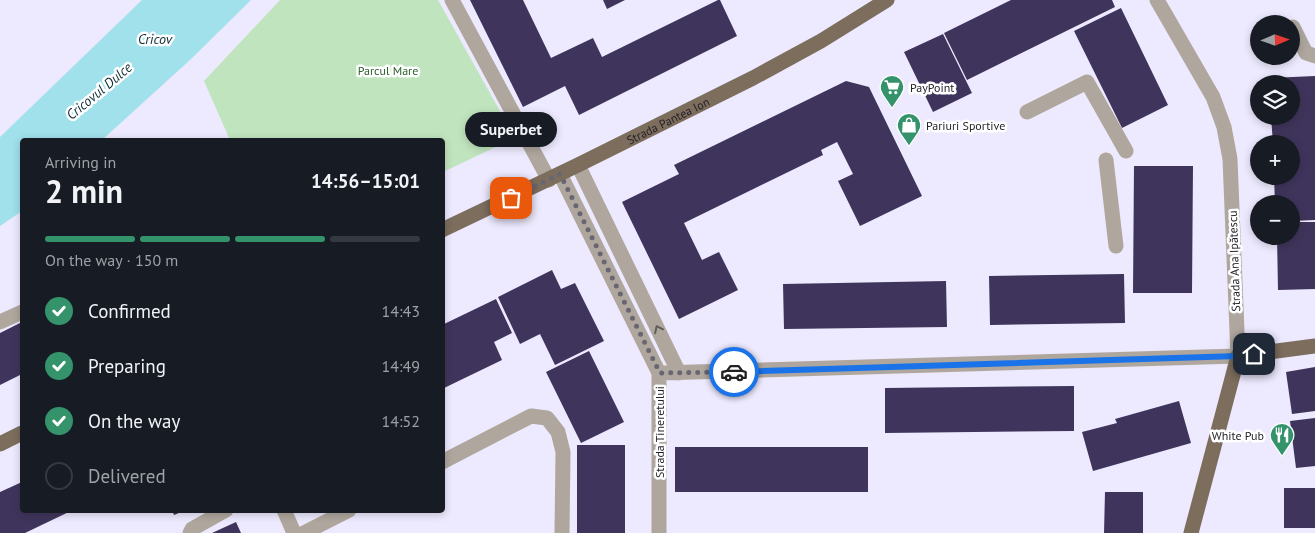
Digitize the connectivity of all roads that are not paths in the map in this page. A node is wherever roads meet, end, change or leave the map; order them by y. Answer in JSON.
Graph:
{"nodes":[{"id":1,"x":452,"y":0,"type":"edge"},
{"id":2,"x":887,"y":0,"type":"edge"},
{"id":3,"x":1158,"y":0,"type":"edge"},
{"id":4,"x":1300,"y":42,"type":"edge"},
{"id":5,"x":1315,"y":56,"type":"edge"},
{"id":6,"x":1027,"y":112,"type":"dead end"},
{"id":7,"x":1126,"y":151,"type":"dead end"},
{"id":8,"x":1106,"y":160,"type":"dead end"},
{"id":9,"x":578,"y":165,"type":"junction"},
{"id":10,"x":554,"y":177,"type":"junction"},
{"id":11,"x":445,"y":229,"type":"edge"},
{"id":12,"x":1116,"y":246,"type":"dead end"},
{"id":13,"x":20,"y":313,"type":"edge"},
{"id":14,"x":0,"y":322,"type":"edge"},
{"id":15,"x":1315,"y":346,"type":"edge"},
{"id":16,"x":1238,"y":356,"type":"junction"},
{"id":17,"x":660,"y":373,"type":"junction"},
{"id":18,"x":679,"y":373,"type":"junction"},
{"id":19,"x":20,"y":434,"type":"edge"},
{"id":20,"x":0,"y":444,"type":"edge"},
{"id":21,"x":445,"y":460,"type":"edge"},
{"id":22,"x":221,"y":513,"type":"edge"},
{"id":23,"x":285,"y":513,"type":"edge"},
{"id":24,"x":343,"y":513,"type":"edge"},
{"id":25,"x":190,"y":533,"type":"edge"},
{"id":26,"x":294,"y":533,"type":"edge"},
{"id":27,"x":304,"y":533,"type":"edge"},
{"id":28,"x":562,"y":533,"type":"edge"},
{"id":29,"x":658,"y":533,"type":"edge"},
{"id":30,"x":1191,"y":533,"type":"edge"}],
"edges":[{"from":1,"to":10,"type":"street","name":"Strada Tineretului"},
{"from":2,"to":9,"type":"main road","name":"Strada Pantea Ion"},
{"from":3,"to":16,"type":"street","name":"Strada Ana Ipătescu"},
{"from":4,"to":5,"type":"street"},
{"from":6,"to":7,"type":"street"},
{"from":8,"to":12,"type":"street"},
{"from":9,"to":10,"type":"main road","name":"Strada Pantea Ion"},
{"from":18,"to":9,"type":"street","name":"Strada Tineretului","one_way":true},
{"from":10,"to":11,"type":"main road","name":"Strada Pantea Ion"},
{"from":10,"to":17,"type":"street","name":"Strada Tineretului"},
{"from":13,"to":14,"type":"street"},
{"from":15,"to":16,"type":"main road"},
{"from":16,"to":18,"type":"street"},
{"from":16,"to":30,"type":"main road","name":"Strada Ana Ipătescu"},
{"from":17,"to":18,"type":"street"},
{"from":17,"to":29,"type":"street","name":"Strada Tineretului"},
{"from":19,"to":20,"type":"main road"},
{"from":21,"to":28,"type":"street"},
{"from":22,"to":25,"type":"street"},
{"from":23,"to":26,"type":"street"},
{"from":24,"to":27,"type":"street"}]}
